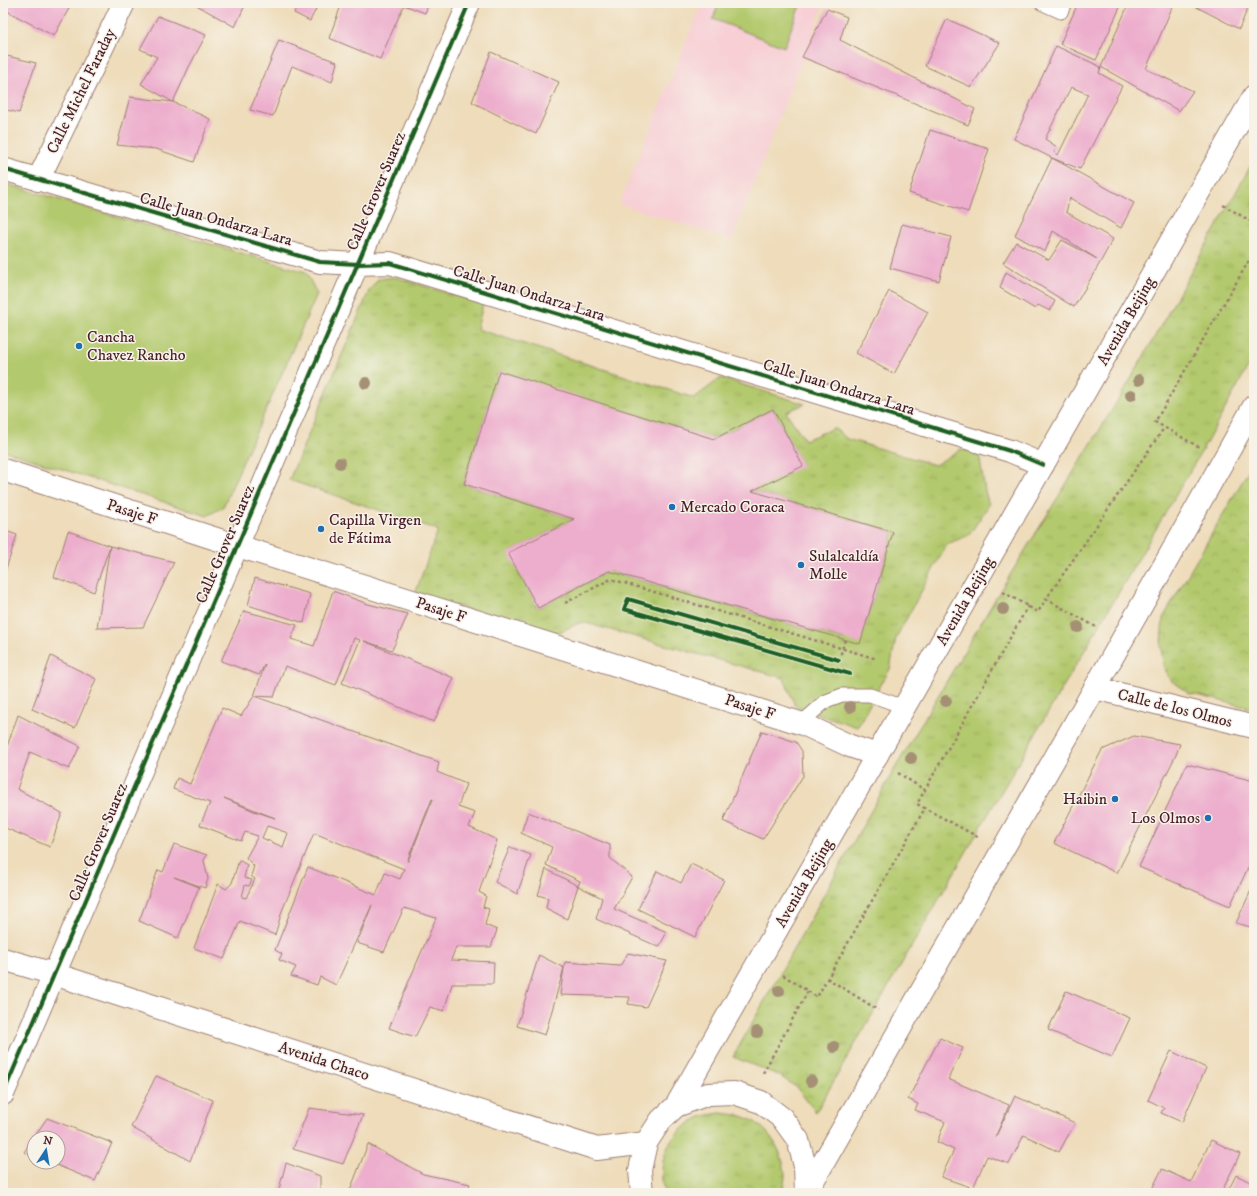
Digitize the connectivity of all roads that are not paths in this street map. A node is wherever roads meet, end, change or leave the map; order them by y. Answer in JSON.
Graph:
{"nodes":[{"id":1,"x":124,"y":3,"type":"edge"},
{"id":2,"x":469,"y":3,"type":"edge"},
{"id":3,"x":1041,"y":3,"type":"edge"},
{"id":4,"x":1065,"y":3,"type":"edge"},
{"id":5,"x":1254,"y":96,"type":"edge"},
{"id":6,"x":3,"y":169,"type":"edge"},
{"id":7,"x":38,"y":180,"type":"junction"},
{"id":8,"x":358,"y":264,"type":"junction"},
{"id":9,"x":1254,"y":406,"type":"edge"},
{"id":10,"x":1044,"y":466,"type":"junction"},
{"id":11,"x":3,"y":470,"type":"edge"},
{"id":12,"x":238,"y":546,"type":"junction"},
{"id":13,"x":1095,"y":688,"type":"junction"},
{"id":14,"x":904,"y":707,"type":"junction"},
{"id":15,"x":801,"y":723,"type":"junction"},
{"id":16,"x":1254,"y":728,"type":"edge"},
{"id":17,"x":877,"y":754,"type":"junction"},
{"id":18,"x":3,"y":959,"type":"edge"},
{"id":19,"x":54,"y":974,"type":"junction"},
{"id":20,"x":3,"y":1094,"type":"edge"},
{"id":21,"x":676,"y":1106,"type":"junction"},
{"id":22,"x":646,"y":1143,"type":"junction"},
{"id":23,"x":640,"y":1170,"type":"junction"},
{"id":24,"x":626,"y":1193,"type":"edge"},
{"id":25,"x":642,"y":1193,"type":"edge"},
{"id":26,"x":806,"y":1193,"type":"edge"}],
"edges":[{"from":1,"to":7,"type":"street","name":"Calle Michel Faraday"},
{"from":2,"to":8,"type":"street","name":"Calle Grover Suarez"},
{"from":3,"to":4,"type":"lane"},
{"from":5,"to":10,"type":"street","name":"Avenida Beijing"},
{"from":6,"to":7,"type":"street","name":"Calle Juan Ondarza Lara"},
{"from":7,"to":8,"type":"street","name":"Calle Juan Ondarza Lara"},
{"from":8,"to":10,"type":"street","name":"Calle Juan Ondarza Lara"},
{"from":8,"to":12,"type":"street","name":"Calle Grover Suarez"},
{"from":9,"to":13,"type":"street"},
{"from":10,"to":14,"type":"street","name":"Avenida Beijing"},
{"from":11,"to":12,"type":"street","name":"Pasaje F"},
{"from":12,"to":15,"type":"street","name":"Pasaje F"},
{"from":12,"to":19,"type":"street","name":"Calle Grover Suarez"},
{"from":13,"to":16,"type":"street","name":"Calle de los Olmos"},
{"from":13,"to":26,"type":"street"},
{"from":14,"to":15,"type":"lane"},
{"from":14,"to":17,"type":"street","name":"Avenida Beijing"},
{"from":15,"to":17,"type":"street","name":"Pasaje F"},
{"from":17,"to":21,"type":"street","name":"Avenida Beijing"},
{"from":18,"to":19,"type":"street","name":"Avenida Chaco"},
{"from":19,"to":20,"type":"street","name":"Calle Grover Suarez"},
{"from":19,"to":22,"type":"street","name":"Avenida Chaco"},
{"from":21,"to":22,"type":"street"},
{"from":21,"to":26,"type":"street"},
{"from":22,"to":23,"type":"street"},
{"from":23,"to":24,"type":"street"},
{"from":23,"to":25,"type":"street"}]}
